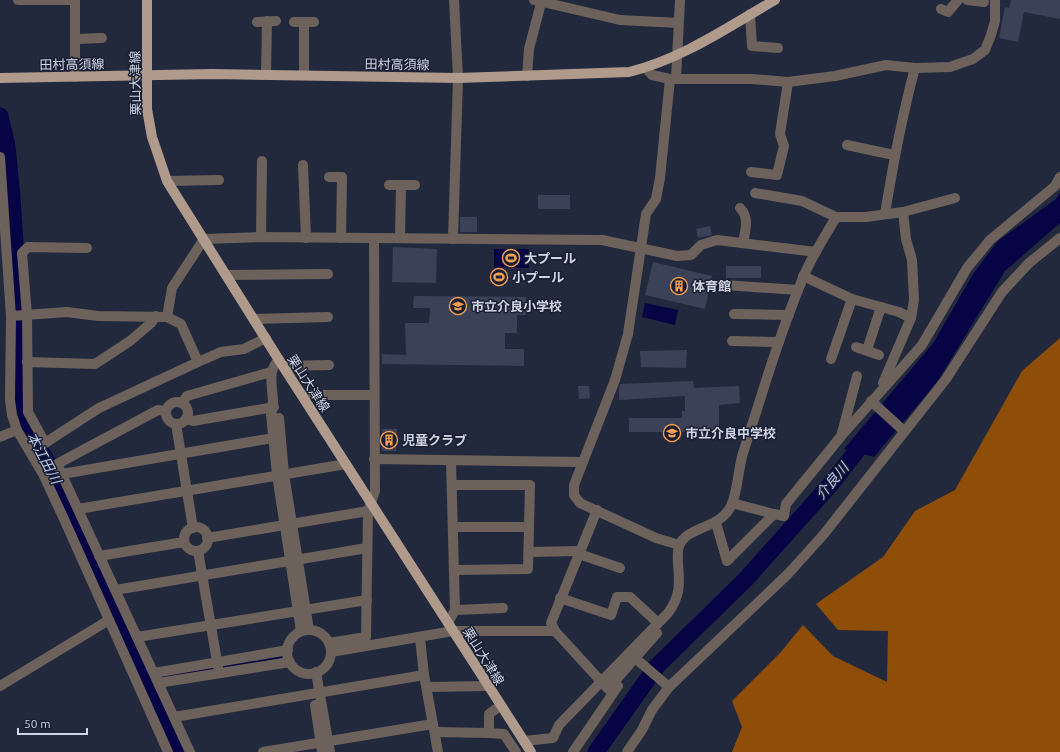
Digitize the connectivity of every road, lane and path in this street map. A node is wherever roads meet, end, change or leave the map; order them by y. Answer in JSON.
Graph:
{"nodes":[{"id":1,"x":18,"y":0,"type":"edge"},
{"id":2,"x":76,"y":0,"type":"edge"},
{"id":3,"x":147,"y":0,"type":"edge"},
{"id":4,"x":454,"y":0,"type":"edge"},
{"id":5,"x":680,"y":0,"type":"edge"},
{"id":6,"x":775,"y":0,"type":"edge"},
{"id":7,"x":958,"y":0,"type":"edge"},
{"id":8,"x":967,"y":0,"type":"edge"},
{"id":9,"x":995,"y":0,"type":"edge"},
{"id":10,"x":538,"y":2,"type":"edge"},
{"id":11,"x":984,"y":2,"type":"dead end"},
{"id":12,"x":941,"y":9,"type":"dead end"},
{"id":13,"x":750,"y":14,"type":"junction"},
{"id":14,"x":266,"y":21,"type":"dead end"},
{"id":15,"x":304,"y":22,"type":"dead end"},
{"id":16,"x":678,"y":23,"type":"junction"},
{"id":17,"x":102,"y":38,"type":"dead end"},
{"id":18,"x":76,"y":39,"type":"junction"},
{"id":19,"x":778,"y":48,"type":"dead end"},
{"id":20,"x":677,"y":56,"type":"junction"},
{"id":21,"x":646,"y":68,"type":"junction"},
{"id":22,"x":915,"y":68,"type":"junction"},
{"id":23,"x":266,"y":74,"type":"junction"},
{"id":24,"x":147,"y":75,"type":"junction"},
{"id":25,"x":304,"y":75,"type":"junction"},
{"id":26,"x":527,"y":76,"type":"junction"},
{"id":27,"x":75,"y":77,"type":"junction"},
{"id":28,"x":0,"y":78,"type":"edge"},
{"id":29,"x":458,"y":78,"type":"junction"},
{"id":30,"x":673,"y":79,"type":"junction"},
{"id":31,"x":788,"y":82,"type":"junction"},
{"id":32,"x":847,"y":145,"type":"dead end"},
{"id":33,"x":894,"y":155,"type":"junction"},
{"id":34,"x":0,"y":157,"type":"edge"},
{"id":35,"x":262,"y":160,"type":"dead end"},
{"id":36,"x":0,"y":163,"type":"edge"},
{"id":37,"x":303,"y":165,"type":"dead end"},
{"id":38,"x":751,"y":172,"type":"dead end"},
{"id":39,"x":329,"y":177,"type":"dead end"},
{"id":40,"x":1060,"y":177,"type":"edge"},
{"id":41,"x":219,"y":180,"type":"dead end"},
{"id":42,"x":167,"y":181,"type":"junction"},
{"id":43,"x":415,"y":184,"type":"dead end"},
{"id":44,"x":389,"y":185,"type":"dead end"},
{"id":45,"x":401,"y":185,"type":"junction"},
{"id":46,"x":756,"y":193,"type":"dead end"},
{"id":47,"x":955,"y":198,"type":"dead end"},
{"id":48,"x":740,"y":208,"type":"dead end"},
{"id":49,"x":903,"y":212,"type":"junction"},
{"id":50,"x":885,"y":214,"type":"junction"},
{"id":51,"x":836,"y":217,"type":"junction"},
{"id":52,"x":261,"y":237,"type":"junction"},
{"id":53,"x":204,"y":238,"type":"junction"},
{"id":54,"x":306,"y":238,"type":"junction"},
{"id":55,"x":341,"y":238,"type":"junction"},
{"id":56,"x":374,"y":238,"type":"junction"},
{"id":57,"x":400,"y":238,"type":"junction"},
{"id":58,"x":1060,"y":238,"type":"edge"},
{"id":59,"x":453,"y":239,"type":"junction"},
{"id":60,"x":743,"y":243,"type":"junction"},
{"id":61,"x":87,"y":248,"type":"dead end"},
{"id":62,"x":640,"y":248,"type":"junction"},
{"id":63,"x":816,"y":252,"type":"junction"},
{"id":64,"x":328,"y":274,"type":"dead end"},
{"id":65,"x":226,"y":275,"type":"junction"},
{"id":66,"x":803,"y":276,"type":"junction"},
{"id":67,"x":724,"y":285,"type":"dead end"},
{"id":68,"x":798,"y":290,"type":"junction"},
{"id":69,"x":852,"y":298,"type":"junction"},
{"id":70,"x":881,"y":307,"type":"junction"},
{"id":71,"x":734,"y":314,"type":"dead end"},
{"id":72,"x":27,"y":315,"type":"junction"},
{"id":73,"x":11,"y":316,"type":"junction"},
{"id":74,"x":156,"y":316,"type":"junction"},
{"id":75,"x":789,"y":316,"type":"junction"},
{"id":76,"x":167,"y":317,"type":"junction"},
{"id":77,"x":328,"y":317,"type":"dead end"},
{"id":78,"x":911,"y":318,"type":"junction"},
{"id":79,"x":254,"y":319,"type":"junction"},
{"id":80,"x":266,"y":338,"type":"junction"},
{"id":81,"x":732,"y":341,"type":"dead end"},
{"id":82,"x":778,"y":342,"type":"junction"},
{"id":83,"x":856,"y":347,"type":"dead end"},
{"id":84,"x":867,"y":350,"type":"junction"},
{"id":85,"x":879,"y":355,"type":"dead end"},
{"id":86,"x":831,"y":359,"type":"dead end"},
{"id":87,"x":11,"y":360,"type":"junction"},
{"id":88,"x":28,"y":362,"type":"junction"},
{"id":89,"x":198,"y":362,"type":"junction"},
{"id":90,"x":0,"y":363,"type":"edge"},
{"id":91,"x":281,"y":363,"type":"junction"},
{"id":92,"x":329,"y":365,"type":"dead end"},
{"id":93,"x":271,"y":372,"type":"junction"},
{"id":94,"x":857,"y":376,"type":"dead end"},
{"id":95,"x":302,"y":395,"type":"junction"},
{"id":96,"x":374,"y":395,"type":"junction"},
{"id":97,"x":874,"y":398,"type":"junction"},
{"id":98,"x":182,"y":403,"type":"junction"},
{"id":99,"x":274,"y":407,"type":"junction"},
{"id":100,"x":166,"y":411,"type":"junction"},
{"id":101,"x":186,"y":419,"type":"junction"},
{"id":102,"x":176,"y":424,"type":"junction"},
{"id":103,"x":902,"y":428,"type":"junction"},
{"id":104,"x":17,"y":430,"type":"junction"},
{"id":105,"x":842,"y":435,"type":"junction"},
{"id":106,"x":0,"y":437,"type":"edge"},
{"id":107,"x":277,"y":438,"type":"junction"},
{"id":108,"x":181,"y":454,"type":"junction"},
{"id":109,"x":374,"y":460,"type":"junction"},
{"id":110,"x":451,"y":461,"type":"junction"},
{"id":111,"x":582,"y":462,"type":"junction"},
{"id":112,"x":346,"y":464,"type":"junction"},
{"id":113,"x":62,"y":474,"type":"junction"},
{"id":114,"x":280,"y":475,"type":"junction"},
{"id":115,"x":452,"y":484,"type":"junction"},
{"id":116,"x":187,"y":490,"type":"junction"},
{"id":117,"x":732,"y":503,"type":"junction"},
{"id":118,"x":369,"y":507,"type":"junction"},
{"id":119,"x":78,"y":509,"type":"junction"},
{"id":120,"x":597,"y":510,"type":"junction"},
{"id":121,"x":774,"y":514,"type":"junction"},
{"id":122,"x":716,"y":523,"type":"junction"},
{"id":123,"x":289,"y":524,"type":"junction"},
{"id":124,"x":453,"y":527,"type":"junction"},
{"id":125,"x":529,"y":527,"type":"junction"},
{"id":126,"x":193,"y":528,"type":"junction"},
{"id":127,"x":207,"y":538,"type":"junction"},
{"id":128,"x":184,"y":542,"type":"junction"},
{"id":129,"x":679,"y":545,"type":"junction"},
{"id":130,"x":367,"y":548,"type":"junction"},
{"id":131,"x":198,"y":551,"type":"junction"},
{"id":132,"x":529,"y":552,"type":"junction"},
{"id":133,"x":579,"y":552,"type":"junction"},
{"id":134,"x":99,"y":556,"type":"junction"},
{"id":135,"x":295,"y":560,"type":"junction"},
{"id":136,"x":620,"y":568,"type":"dead end"},
{"id":137,"x":454,"y":570,"type":"junction"},
{"id":138,"x":202,"y":576,"type":"junction"},
{"id":139,"x":116,"y":590,"type":"junction"},
{"id":140,"x":560,"y":598,"type":"junction"},
{"id":141,"x":367,"y":600,"type":"junction"},
{"id":142,"x":503,"y":608,"type":"dead end"},
{"id":143,"x":302,"y":609,"type":"junction"},
{"id":144,"x":455,"y":610,"type":"junction"},
{"id":145,"x":668,"y":613,"type":"junction"},
{"id":146,"x":109,"y":620,"type":"junction"},
{"id":147,"x":658,"y":623,"type":"junction"},
{"id":148,"x":210,"y":625,"type":"junction"},
{"id":149,"x":451,"y":627,"type":"junction"},
{"id":150,"x":305,"y":631,"type":"junction"},
{"id":151,"x":555,"y":631,"type":"junction"},
{"id":152,"x":137,"y":637,"type":"junction"},
{"id":153,"x":420,"y":638,"type":"junction"},
{"id":154,"x":330,"y":647,"type":"junction"},
{"id":155,"x":288,"y":650,"type":"junction"},
{"id":156,"x":638,"y":661,"type":"junction"},
{"id":157,"x":290,"y":662,"type":"junction"},
{"id":158,"x":218,"y":667,"type":"junction"},
{"id":159,"x":154,"y":673,"type":"junction"},
{"id":160,"x":313,"y":673,"type":"junction"},
{"id":161,"x":424,"y":675,"type":"junction"},
{"id":162,"x":600,"y":682,"type":"junction"},
{"id":163,"x":158,"y":683,"type":"junction"},
{"id":164,"x":666,"y":685,"type":"junction"},
{"id":165,"x":0,"y":686,"type":"edge"},
{"id":166,"x":488,"y":686,"type":"junction"},
{"id":167,"x":426,"y":687,"type":"junction"},
{"id":168,"x":316,"y":693,"type":"junction"},
{"id":169,"x":500,"y":706,"type":"junction"},
{"id":170,"x":174,"y":717,"type":"junction"},
{"id":171,"x":434,"y":728,"type":"junction"},
{"id":172,"x":489,"y":733,"type":"junction"},
{"id":173,"x":524,"y":741,"type":"junction"},
{"id":174,"x":325,"y":747,"type":"edge"},
{"id":175,"x":168,"y":752,"type":"edge"},
{"id":176,"x":190,"y":752,"type":"edge"},
{"id":177,"x":263,"y":752,"type":"edge"},
{"id":178,"x":438,"y":752,"type":"edge"},
{"id":179,"x":516,"y":752,"type":"edge"},
{"id":180,"x":532,"y":752,"type":"edge"},
{"id":181,"x":573,"y":752,"type":"edge"},
{"id":182,"x":627,"y":752,"type":"edge"}],
"edges":[{"from":1,"to":2,"type":"street"},
{"from":2,"to":18,"type":"street"},
{"from":3,"to":24,"type":"main road","name":"栗山大津線"},
{"from":4,"to":29,"type":"street"},
{"from":5,"to":16,"type":"street"},
{"from":6,"to":13,"type":"main road","name":"田村高須線"},
{"from":7,"to":12,"type":"street"},
{"from":8,"to":11,"type":"street"},
{"from":9,"to":22,"type":"street"},
{"from":10,"to":16,"type":"street"},
{"from":10,"to":26,"type":"street"},
{"from":13,"to":19,"type":"street"},
{"from":13,"to":20,"type":"main road","name":"田村高須線"},
{"from":14,"to":23,"type":"street"},
{"from":15,"to":25,"type":"street"},
{"from":16,"to":20,"type":"street"},
{"from":17,"to":18,"type":"street"},
{"from":18,"to":27,"type":"street"},
{"from":20,"to":21,"type":"main road","name":"田村高須線"},
{"from":20,"to":30,"type":"street"},
{"from":21,"to":26,"type":"main road","name":"田村高須線"},
{"from":21,"to":30,"type":"street"},
{"from":22,"to":31,"type":"street"},
{"from":22,"to":33,"type":"street"},
{"from":23,"to":24,"type":"main road","name":"田村高須線"},
{"from":23,"to":25,"type":"main road","name":"田村高須線"},
{"from":24,"to":27,"type":"main road","name":"田村高須線"},
{"from":24,"to":42,"type":"main road","name":"栗山大津線"},
{"from":25,"to":29,"type":"main road","name":"田村高須線"},
{"from":26,"to":29,"type":"main road","name":"田村高須線"},
{"from":27,"to":28,"type":"main road","name":"田村高須線"},
{"from":29,"to":59,"type":"street"},
{"from":30,"to":31,"type":"street"},
{"from":30,"to":62,"type":"street"},
{"from":31,"to":38,"type":"street"},
{"from":32,"to":33,"type":"street"},
{"from":33,"to":50,"type":"street"},
{"from":34,"to":36,"type":"street"},
{"from":35,"to":52,"type":"street"},
{"from":36,"to":73,"type":"street"},
{"from":37,"to":54,"type":"street"},
{"from":39,"to":55,"type":"street"},
{"from":40,"to":97,"type":"street"},
{"from":41,"to":42,"type":"street"},
{"from":42,"to":53,"type":"main road","name":"栗山大津線"},
{"from":43,"to":45,"type":"street"},
{"from":44,"to":45,"type":"street"},
{"from":45,"to":57,"type":"street"},
{"from":46,"to":51,"type":"street"},
{"from":47,"to":49,"type":"street"},
{"from":48,"to":60,"type":"street"},
{"from":49,"to":50,"type":"street"},
{"from":49,"to":78,"type":"street"},
{"from":50,"to":51,"type":"street"},
{"from":51,"to":63,"type":"street"},
{"from":52,"to":53,"type":"street"},
{"from":52,"to":54,"type":"street"},
{"from":53,"to":65,"type":"main road","name":"栗山大津線"},
{"from":53,"to":76,"type":"street"},
{"from":54,"to":55,"type":"street"},
{"from":55,"to":56,"type":"street"},
{"from":56,"to":57,"type":"street"},
{"from":56,"to":96,"type":"street"},
{"from":57,"to":59,"type":"street"},
{"from":58,"to":103,"type":"street"},
{"from":59,"to":62,"type":"street"},
{"from":60,"to":62,"type":"street"},
{"from":60,"to":63,"type":"street"},
{"from":61,"to":72,"type":"street"},
{"from":62,"to":111,"type":"street"},
{"from":63,"to":66,"type":"street"},
{"from":64,"to":65,"type":"street"},
{"from":65,"to":79,"type":"main road","name":"栗山大津線"},
{"from":66,"to":68,"type":"street"},
{"from":66,"to":69,"type":"street"},
{"from":67,"to":68,"type":"street"},
{"from":68,"to":75,"type":"street"},
{"from":69,"to":70,"type":"street"},
{"from":69,"to":86,"type":"street"},
{"from":70,"to":78,"type":"street"},
{"from":70,"to":84,"type":"street"},
{"from":71,"to":75,"type":"street"},
{"from":72,"to":73,"type":"street"},
{"from":72,"to":74,"type":"street"},
{"from":72,"to":88,"type":"street"},
{"from":73,"to":87,"type":"street"},
{"from":74,"to":76,"type":"street"},
{"from":74,"to":88,"type":"street"},
{"from":75,"to":82,"type":"street"},
{"from":76,"to":89,"type":"street"},
{"from":77,"to":79,"type":"street"},
{"from":78,"to":97,"type":"street"},
{"from":79,"to":80,"type":"main road","name":"栗山大津線"},
{"from":80,"to":89,"type":"street"},
{"from":80,"to":91,"type":"main road","name":"栗山大津線"},
{"from":81,"to":82,"type":"street"},
{"from":82,"to":117,"type":"street"},
{"from":83,"to":84,"type":"street"},
{"from":84,"to":85,"type":"street"},
{"from":87,"to":90,"type":"street"},
{"from":87,"to":104,"type":"street"},
{"from":88,"to":89,"type":"street"},
{"from":91,"to":92,"type":"street"},
{"from":91,"to":93,"type":"street"},
{"from":91,"to":95,"type":"main road","name":"栗山大津線"},
{"from":93,"to":98,"type":"street"},
{"from":93,"to":99,"type":"street"},
{"from":94,"to":105,"type":"street"},
{"from":95,"to":96,"type":"street"},
{"from":95,"to":112,"type":"main road","name":"栗山大津線"},
{"from":96,"to":109,"type":"street"},
{"from":97,"to":103,"type":"street"},
{"from":97,"to":105,"type":"street"},
{"from":98,"to":100,"type":"street"},
{"from":98,"to":101,"type":"street"},
{"from":99,"to":101,"type":"street"},
{"from":99,"to":107,"type":"street"},
{"from":100,"to":102,"type":"street"},
{"from":100,"to":113,"type":"street"},
{"from":101,"to":102,"type":"street"},
{"from":102,"to":108,"type":"street"},
{"from":103,"to":164,"type":"street"},
{"from":104,"to":106,"type":"street"},
{"from":104,"to":146,"type":"street"},
{"from":105,"to":121,"type":"street"},
{"from":107,"to":108,"type":"street"},
{"from":107,"to":114,"type":"street"},
{"from":108,"to":113,"type":"street"},
{"from":108,"to":116,"type":"street"},
{"from":109,"to":110,"type":"street"},
{"from":109,"to":118,"type":"street"},
{"from":110,"to":111,"type":"street"},
{"from":110,"to":115,"type":"street"},
{"from":111,"to":120,"type":"street"},
{"from":112,"to":114,"type":"street"},
{"from":112,"to":118,"type":"main road","name":"栗山大津線"},
{"from":113,"to":119,"type":"street"},
{"from":114,"to":116,"type":"street"},
{"from":114,"to":123,"type":"street"},
{"from":115,"to":124,"type":"street"},
{"from":115,"to":125,"type":"street"},
{"from":116,"to":119,"type":"street"},
{"from":116,"to":126,"type":"street"},
{"from":117,"to":121,"type":"street"},
{"from":117,"to":122,"type":"street"},
{"from":118,"to":123,"type":"street"},
{"from":118,"to":130,"type":"street"},
{"from":118,"to":149,"type":"main road","name":"栗山大津線"},
{"from":119,"to":134,"type":"street"},
{"from":120,"to":129,"type":"street"},
{"from":120,"to":133,"type":"street"},
{"from":121,"to":122,"type":"street"},
{"from":122,"to":129,"type":"street"},
{"from":123,"to":127,"type":"street"},
{"from":123,"to":135,"type":"street"},
{"from":124,"to":125,"type":"street"},
{"from":124,"to":137,"type":"street"},
{"from":125,"to":132,"type":"street"},
{"from":126,"to":127,"type":"street"},
{"from":126,"to":128,"type":"street"},
{"from":127,"to":131,"type":"street"},
{"from":128,"to":131,"type":"street"},
{"from":128,"to":134,"type":"street"},
{"from":129,"to":145,"type":"street"},
{"from":130,"to":135,"type":"street"},
{"from":130,"to":141,"type":"street"},
{"from":131,"to":138,"type":"street"},
{"from":132,"to":133,"type":"street"},
{"from":132,"to":137,"type":"street"},
{"from":133,"to":136,"type":"street"},
{"from":133,"to":140,"type":"street"},
{"from":134,"to":139,"type":"street"},
{"from":135,"to":138,"type":"street"},
{"from":135,"to":143,"type":"street"},
{"from":137,"to":144,"type":"street"},
{"from":138,"to":139,"type":"street"},
{"from":138,"to":148,"type":"street"},
{"from":139,"to":152,"type":"street"},
{"from":140,"to":147,"type":"street"},
{"from":140,"to":151,"type":"street"},
{"from":141,"to":143,"type":"street"},
{"from":141,"to":154,"type":"street"},
{"from":142,"to":144,"type":"street"},
{"from":143,"to":148,"type":"street"},
{"from":143,"to":150,"type":"street"},
{"from":144,"to":149,"type":"street"},
{"from":145,"to":147,"type":"street"},
{"from":145,"to":156,"type":"street"},
{"from":146,"to":165,"type":"street"},
{"from":146,"to":175,"type":"street"},
{"from":147,"to":162,"type":"street"},
{"from":148,"to":152,"type":"street"},
{"from":148,"to":158,"type":"street"},
{"from":149,"to":151,"type":"street"},
{"from":149,"to":153,"type":"street"},
{"from":149,"to":166,"type":"main road","name":"栗山大津線"},
{"from":150,"to":154,"type":"street"},
{"from":150,"to":155,"type":"street"},
{"from":151,"to":162,"type":"street"},
{"from":152,"to":159,"type":"street"},
{"from":153,"to":154,"type":"street"},
{"from":153,"to":161,"type":"street"},
{"from":154,"to":160,"type":"street"},
{"from":155,"to":157,"type":"street"},
{"from":155,"to":158,"type":"street"},
{"from":156,"to":162,"type":"street"},
{"from":156,"to":164,"type":"street"},
{"from":156,"to":181,"type":"street"},
{"from":157,"to":158,"type":"street"},
{"from":157,"to":160,"type":"street"},
{"from":158,"to":159,"type":"street"},
{"from":158,"to":163,"type":"street"},
{"from":159,"to":163,"type":"street"},
{"from":160,"to":168,"type":"street"},
{"from":161,"to":167,"type":"street"},
{"from":161,"to":168,"type":"street"},
{"from":162,"to":173,"type":"street"},
{"from":163,"to":170,"type":"street"},
{"from":164,"to":182,"type":"street"},
{"from":166,"to":167,"type":"street"},
{"from":166,"to":169,"type":"main road","name":"栗山大津線"},
{"from":167,"to":171,"type":"street"},
{"from":168,"to":170,"type":"street"},
{"from":168,"to":174,"type":"street"},
{"from":169,"to":172,"type":"street"},
{"from":169,"to":173,"type":"main road","name":"栗山大津線"},
{"from":170,"to":176,"type":"street"},
{"from":171,"to":172,"type":"street"},
{"from":171,"to":174,"type":"street"},
{"from":171,"to":178,"type":"street"},
{"from":172,"to":179,"type":"street"},
{"from":173,"to":180,"type":"main road","name":"栗山大津線"},
{"from":174,"to":177,"type":"street"}]}
